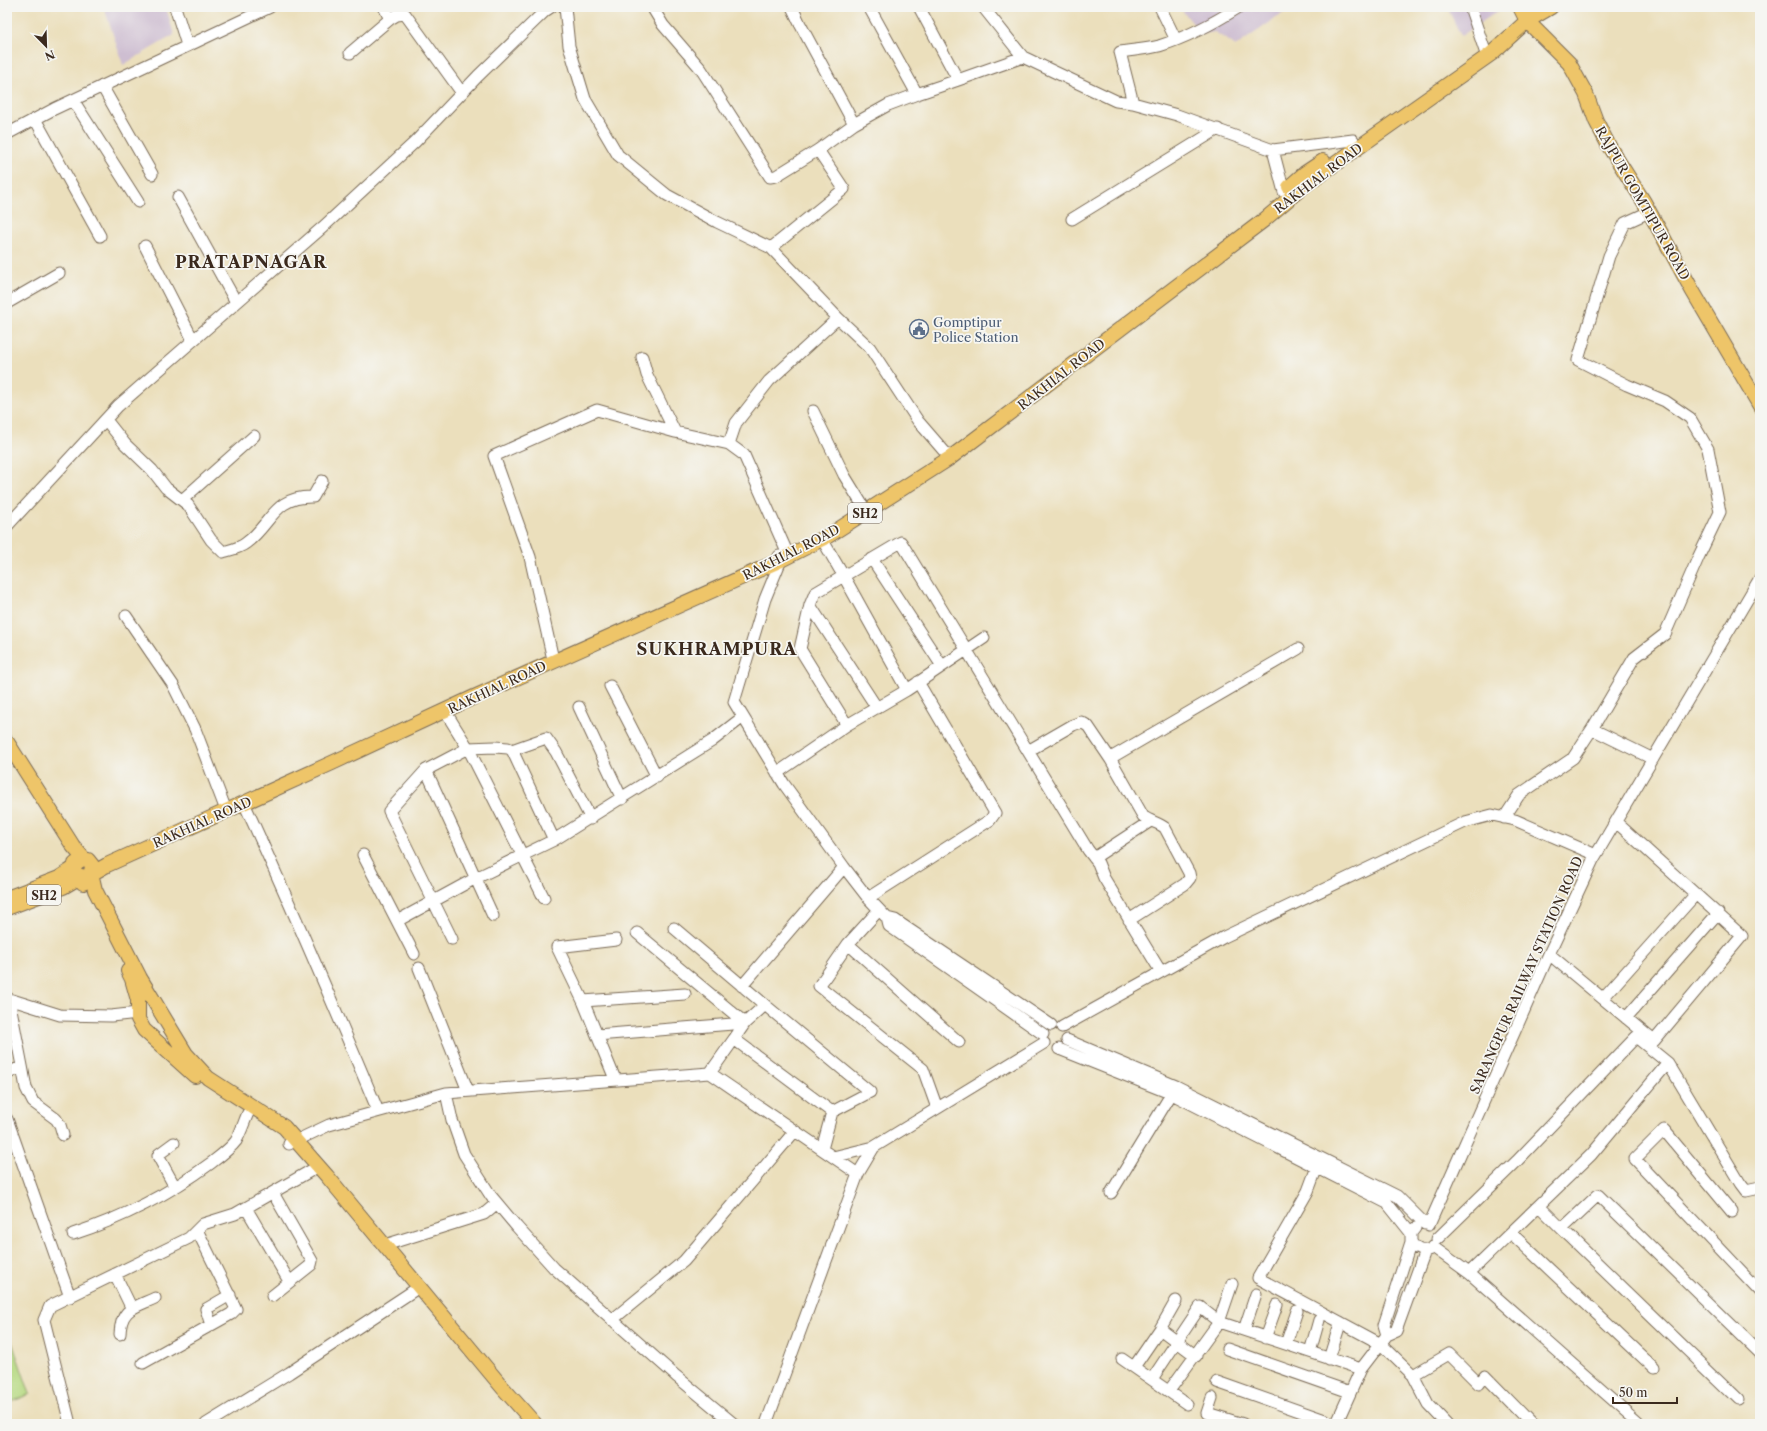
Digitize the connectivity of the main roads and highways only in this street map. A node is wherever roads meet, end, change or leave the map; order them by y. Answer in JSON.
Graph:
{"nodes":[{"id":1,"x":1552,"y":7,"type":"edge"},
{"id":2,"x":1523,"y":15,"type":"edge"},
{"id":3,"x":1760,"y":406,"type":"edge"},
{"id":4,"x":948,"y":455,"type":"junction"},
{"id":5,"x":782,"y":555,"type":"junction"},
{"id":6,"x":7,"y":742,"type":"edge"},
{"id":7,"x":7,"y":753,"type":"edge"},
{"id":8,"x":82,"y":867,"type":"junction"},
{"id":9,"x":7,"y":898,"type":"edge"},
{"id":10,"x":7,"y":908,"type":"edge"},
{"id":11,"x":138,"y":1013,"type":"junction"},
{"id":12,"x":162,"y":1015,"type":"junction"},
{"id":13,"x":182,"y":1057,"type":"junction"},
{"id":14,"x":206,"y":1081,"type":"junction"},
{"id":15,"x":293,"y":1142,"type":"junction"},
{"id":16,"x":524,"y":1424,"type":"edge"},
{"id":17,"x":534,"y":1424,"type":"edge"}],
"edges":[{"from":1,"to":2,"type":"main road","name":"RAKHIAL ROAD","number":"SH2"},
{"from":2,"to":3,"type":"main road","name":"RAJPUR GOMTIPUR ROAD"},
{"from":2,"to":4,"type":"main road","name":"RAKHIAL ROAD","number":"SH2"},
{"from":2,"to":4,"type":"main road","name":"RAKHIAL ROAD","number":"SH2"},
{"from":4,"to":5,"type":"main road","name":"RAKHIAL ROAD","number":"SH2"},
{"from":4,"to":5,"type":"main road","name":"RAKHIAL ROAD","number":"SH2"},
{"from":5,"to":8,"type":"main road","name":"RAKHIAL ROAD","number":"SH2"},
{"from":5,"to":8,"type":"main road","name":"RAKHIAL ROAD","number":"SH2"},
{"from":6,"to":8,"type":"main road"},
{"from":7,"to":8,"type":"main road"},
{"from":8,"to":9,"type":"main road","name":"RAKHIAL ROAD","number":"SH2"},
{"from":8,"to":10,"type":"main road","name":"RAKHIAL ROAD","number":"SH2"},
{"from":8,"to":11,"type":"main road"},
{"from":8,"to":12,"type":"main road"},
{"from":11,"to":12,"type":"main road"},
{"from":11,"to":13,"type":"main road"},
{"from":12,"to":13,"type":"main road"},
{"from":13,"to":14,"type":"main road"},
{"from":14,"to":15,"type":"main road"},
{"from":14,"to":15,"type":"main road"},
{"from":15,"to":16,"type":"main road"},
{"from":15,"to":17,"type":"main road"}]}
